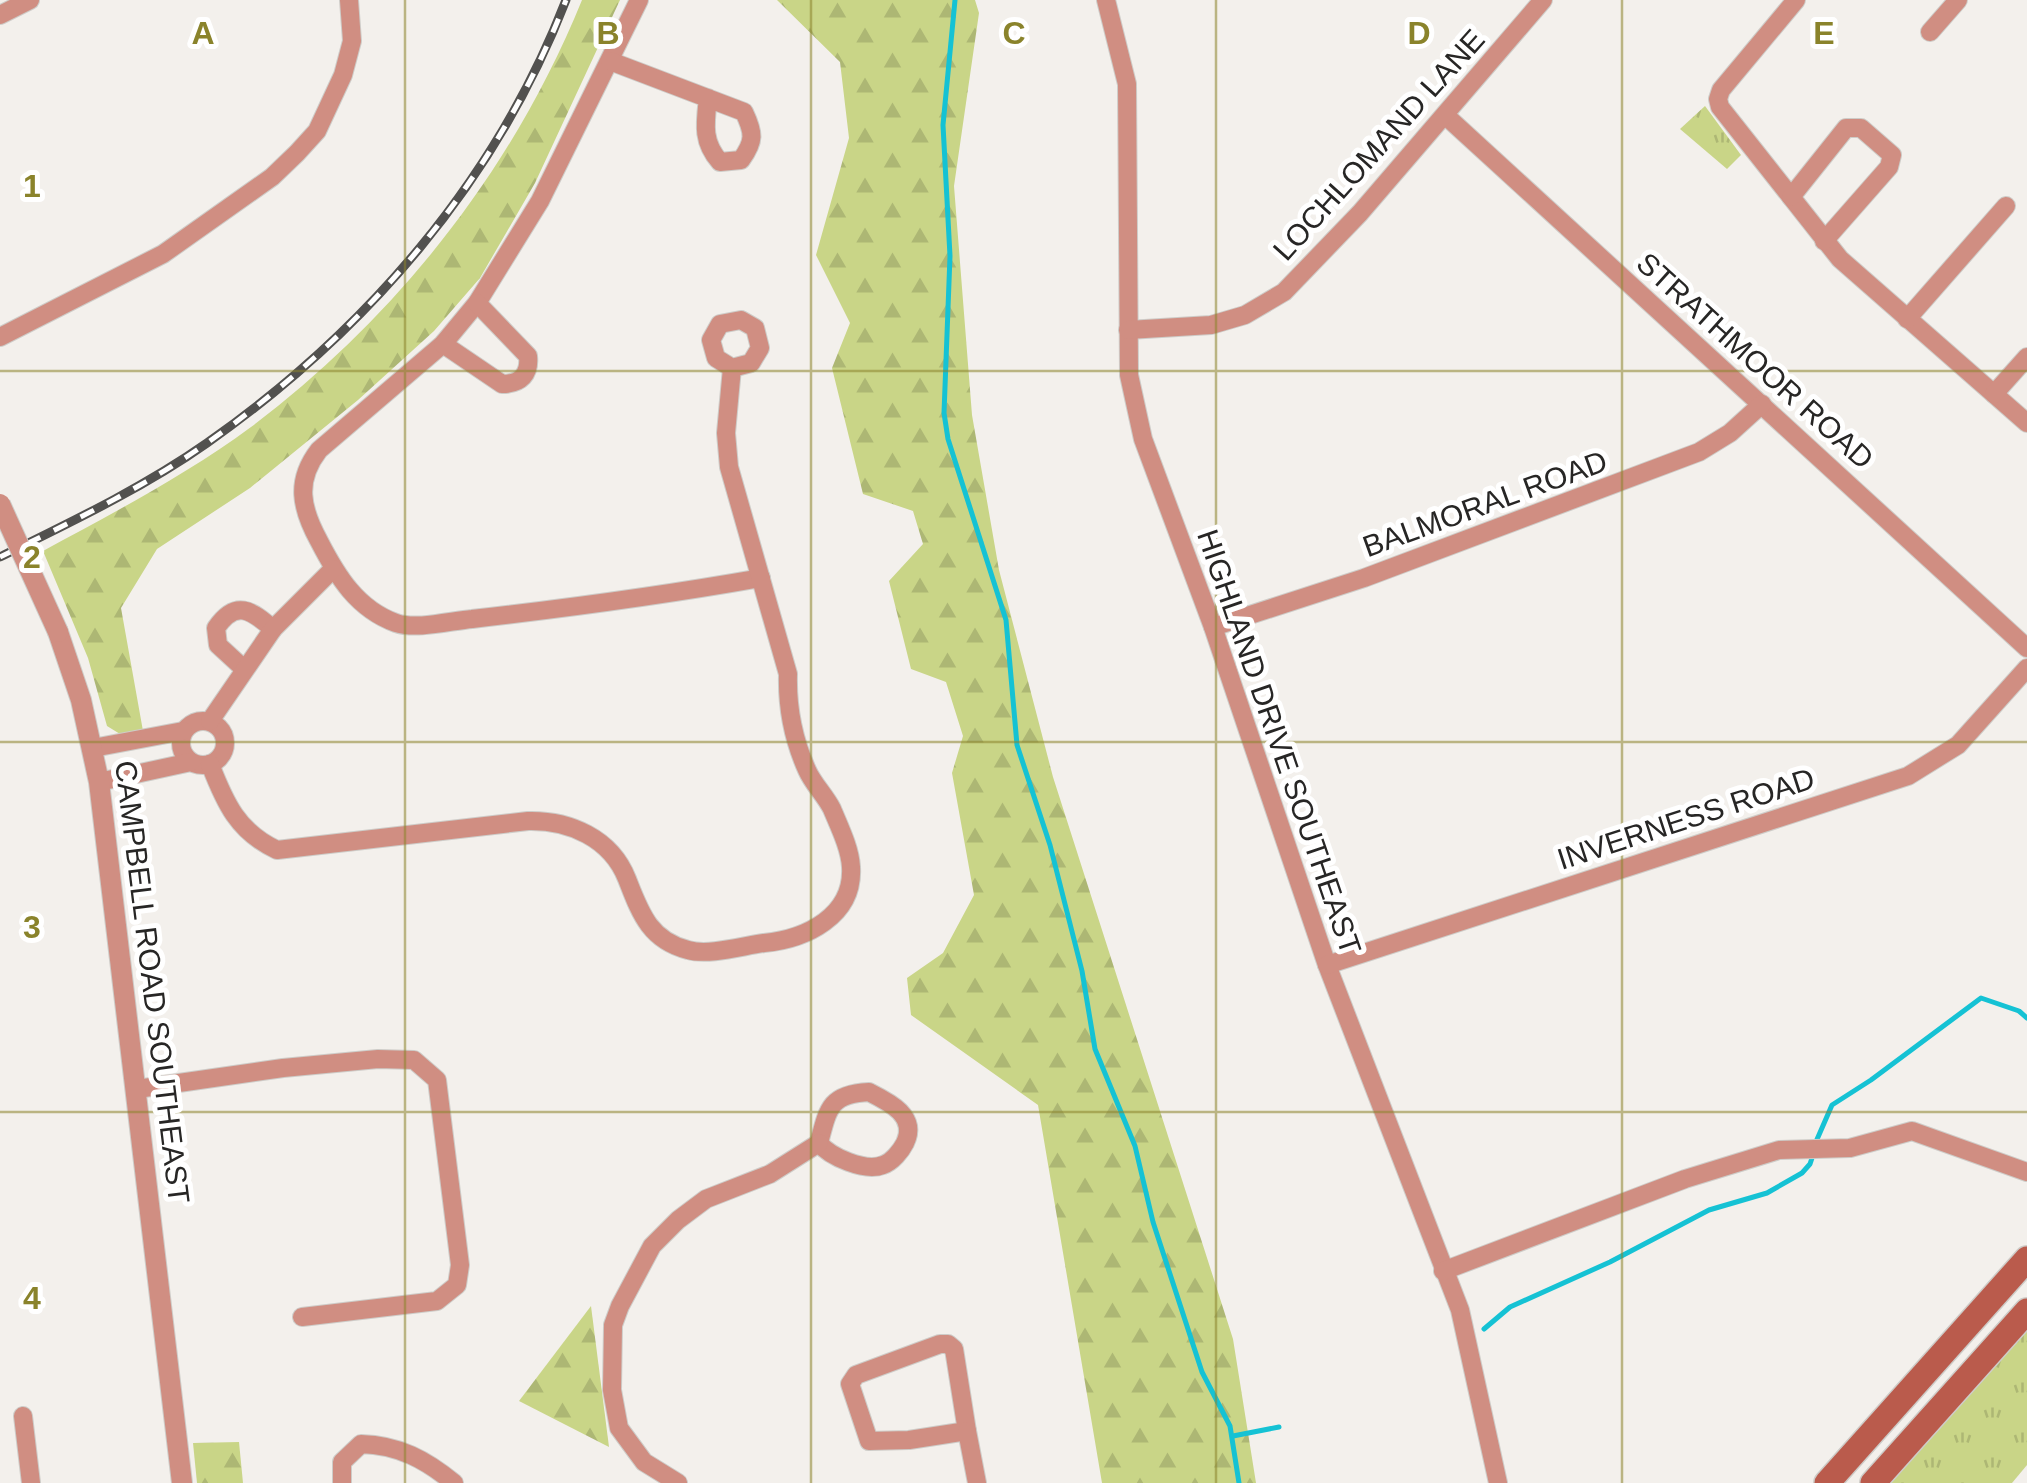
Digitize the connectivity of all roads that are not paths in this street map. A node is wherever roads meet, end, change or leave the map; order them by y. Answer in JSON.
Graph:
{"nodes":[{"id":1,"x":30,"y":0,"type":"edge"},
{"id":2,"x":349,"y":0,"type":"edge"},
{"id":3,"x":639,"y":0,"type":"edge"},
{"id":4,"x":1544,"y":0,"type":"edge"},
{"id":5,"x":1796,"y":0,"type":"edge"},
{"id":6,"x":1958,"y":0,"type":"edge"},
{"id":7,"x":1109,"y":1,"type":"edge"},
{"id":8,"x":0,"y":15,"type":"edge"},
{"id":9,"x":1930,"y":32,"type":"dead end"},
{"id":10,"x":610,"y":61,"type":"junction"},
{"id":11,"x":708,"y":98,"type":"dead end"},
{"id":12,"x":1446,"y":116,"type":"junction"},
{"id":13,"x":1792,"y":197,"type":"junction"},
{"id":14,"x":2006,"y":206,"type":"dead end"},
{"id":15,"x":1824,"y":241,"type":"junction"},
{"id":16,"x":477,"y":303,"type":"junction"},
{"id":17,"x":1907,"y":319,"type":"junction"},
{"id":18,"x":1128,"y":330,"type":"junction"},
{"id":19,"x":0,"y":338,"type":"edge"},
{"id":20,"x":443,"y":344,"type":"junction"},
{"id":21,"x":2027,"y":357,"type":"edge"},
{"id":22,"x":732,"y":368,"type":"dead end"},
{"id":23,"x":1994,"y":394,"type":"junction"},
{"id":24,"x":1762,"y":404,"type":"junction"},
{"id":25,"x":2027,"y":423,"type":"edge"},
{"id":26,"x":0,"y":504,"type":"edge"},
{"id":27,"x":333,"y":569,"type":"junction"},
{"id":28,"x":761,"y":578,"type":"junction"},
{"id":29,"x":1212,"y":627,"type":"junction"},
{"id":30,"x":274,"y":628,"type":"junction"},
{"id":31,"x":2027,"y":648,"type":"edge"},
{"id":32,"x":243,"y":668,"type":"junction"},
{"id":33,"x":2027,"y":668,"type":"edge"},
{"id":34,"x":210,"y":721,"type":"junction"},
{"id":35,"x":183,"y":731,"type":"junction"},
{"id":36,"x":93,"y":748,"type":"junction"},
{"id":37,"x":200,"y":763,"type":"junction"},
{"id":38,"x":99,"y":782,"type":"junction"},
{"id":39,"x":1326,"y":964,"type":"junction"},
{"id":40,"x":137,"y":1089,"type":"junction"},
{"id":41,"x":819,"y":1143,"type":"junction"},
{"id":42,"x":2027,"y":1172,"type":"edge"},
{"id":43,"x":2027,"y":1259,"type":"edge"},
{"id":44,"x":1443,"y":1270,"type":"junction"},
{"id":45,"x":2027,"y":1311,"type":"edge"},
{"id":46,"x":302,"y":1317,"type":"dead end"},
{"id":47,"x":24,"y":1416,"type":"dead end"},
{"id":48,"x":967,"y":1431,"type":"junction"},
{"id":49,"x":31,"y":1483,"type":"edge"},
{"id":50,"x":182,"y":1483,"type":"edge"},
{"id":51,"x":342,"y":1483,"type":"edge"},
{"id":52,"x":454,"y":1483,"type":"edge"},
{"id":53,"x":678,"y":1483,"type":"edge"},
{"id":54,"x":977,"y":1483,"type":"edge"},
{"id":55,"x":1498,"y":1483,"type":"edge"},
{"id":56,"x":1826,"y":1483,"type":"edge"},
{"id":57,"x":1873,"y":1483,"type":"edge"}],
"edges":[{"from":1,"to":8,"type":"street"},
{"from":2,"to":19,"type":"street"},
{"from":3,"to":10,"type":"street"},
{"from":4,"to":12,"type":"street","name":"LOCHLOMAND LANE"},
{"from":5,"to":13,"type":"street"},
{"from":6,"to":9,"type":"street"},
{"from":7,"to":18,"type":"street","name":"HIGHLAND DRIVE SOUTHEAST"},
{"from":10,"to":11,"type":"street"},
{"from":10,"to":16,"type":"street"},
{"from":12,"to":18,"type":"street","name":"LOCHLOMAND LANE"},
{"from":12,"to":24,"type":"street","name":"STRATHMOOR ROAD"},
{"from":13,"to":15,"type":"street"},
{"from":13,"to":15,"type":"street"},
{"from":14,"to":17,"type":"street"},
{"from":15,"to":17,"type":"street"},
{"from":16,"to":20,"type":"street"},
{"from":16,"to":20,"type":"street"},
{"from":17,"to":23,"type":"street"},
{"from":18,"to":29,"type":"street","name":"HIGHLAND DRIVE SOUTHEAST"},
{"from":20,"to":27,"type":"street"},
{"from":21,"to":23,"type":"street"},
{"from":22,"to":28,"type":"street"},
{"from":23,"to":25,"type":"street"},
{"from":24,"to":29,"type":"street","name":"BALMORAL ROAD"},
{"from":24,"to":31,"type":"street","name":"STRATHMOOR ROAD"},
{"from":26,"to":36,"type":"street","name":"CAMPBELL ROAD SOUTHEAST","bridge":true},
{"from":27,"to":28,"type":"street"},
{"from":27,"to":30,"type":"street"},
{"from":28,"to":37,"type":"street"},
{"from":29,"to":39,"type":"street","name":"HIGHLAND DRIVE SOUTHEAST"},
{"from":30,"to":32,"type":"street"},
{"from":30,"to":32,"type":"street"},
{"from":32,"to":34,"type":"street"},
{"from":33,"to":39,"type":"street","name":"INVERNESS ROAD"},
{"from":34,"to":35,"type":"street"},
{"from":34,"to":37,"type":"street"},
{"from":35,"to":36,"type":"street"},
{"from":35,"to":37,"type":"street"},
{"from":36,"to":38,"type":"street","name":"CAMPBELL ROAD SOUTHEAST"},
{"from":37,"to":38,"type":"street"},
{"from":38,"to":40,"type":"street","name":"CAMPBELL ROAD SOUTHEAST"},
{"from":39,"to":44,"type":"street","name":"HIGHLAND DRIVE SOUTHEAST"},
{"from":40,"to":46,"type":"street"},
{"from":40,"to":50,"type":"street","name":"CAMPBELL ROAD SOUTHEAST"},
{"from":41,"to":41,"type":"street"},
{"from":41,"to":53,"type":"street"},
{"from":42,"to":44,"type":"street"},
{"from":43,"to":56,"type":"main road"},
{"from":44,"to":55,"type":"street","name":"HIGHLAND DRIVE SOUTHEAST"},
{"from":45,"to":57,"type":"main road"},
{"from":47,"to":49,"type":"street"},
{"from":48,"to":48,"type":"street"},
{"from":48,"to":54,"type":"street"},
{"from":51,"to":52,"type":"street"}]}
